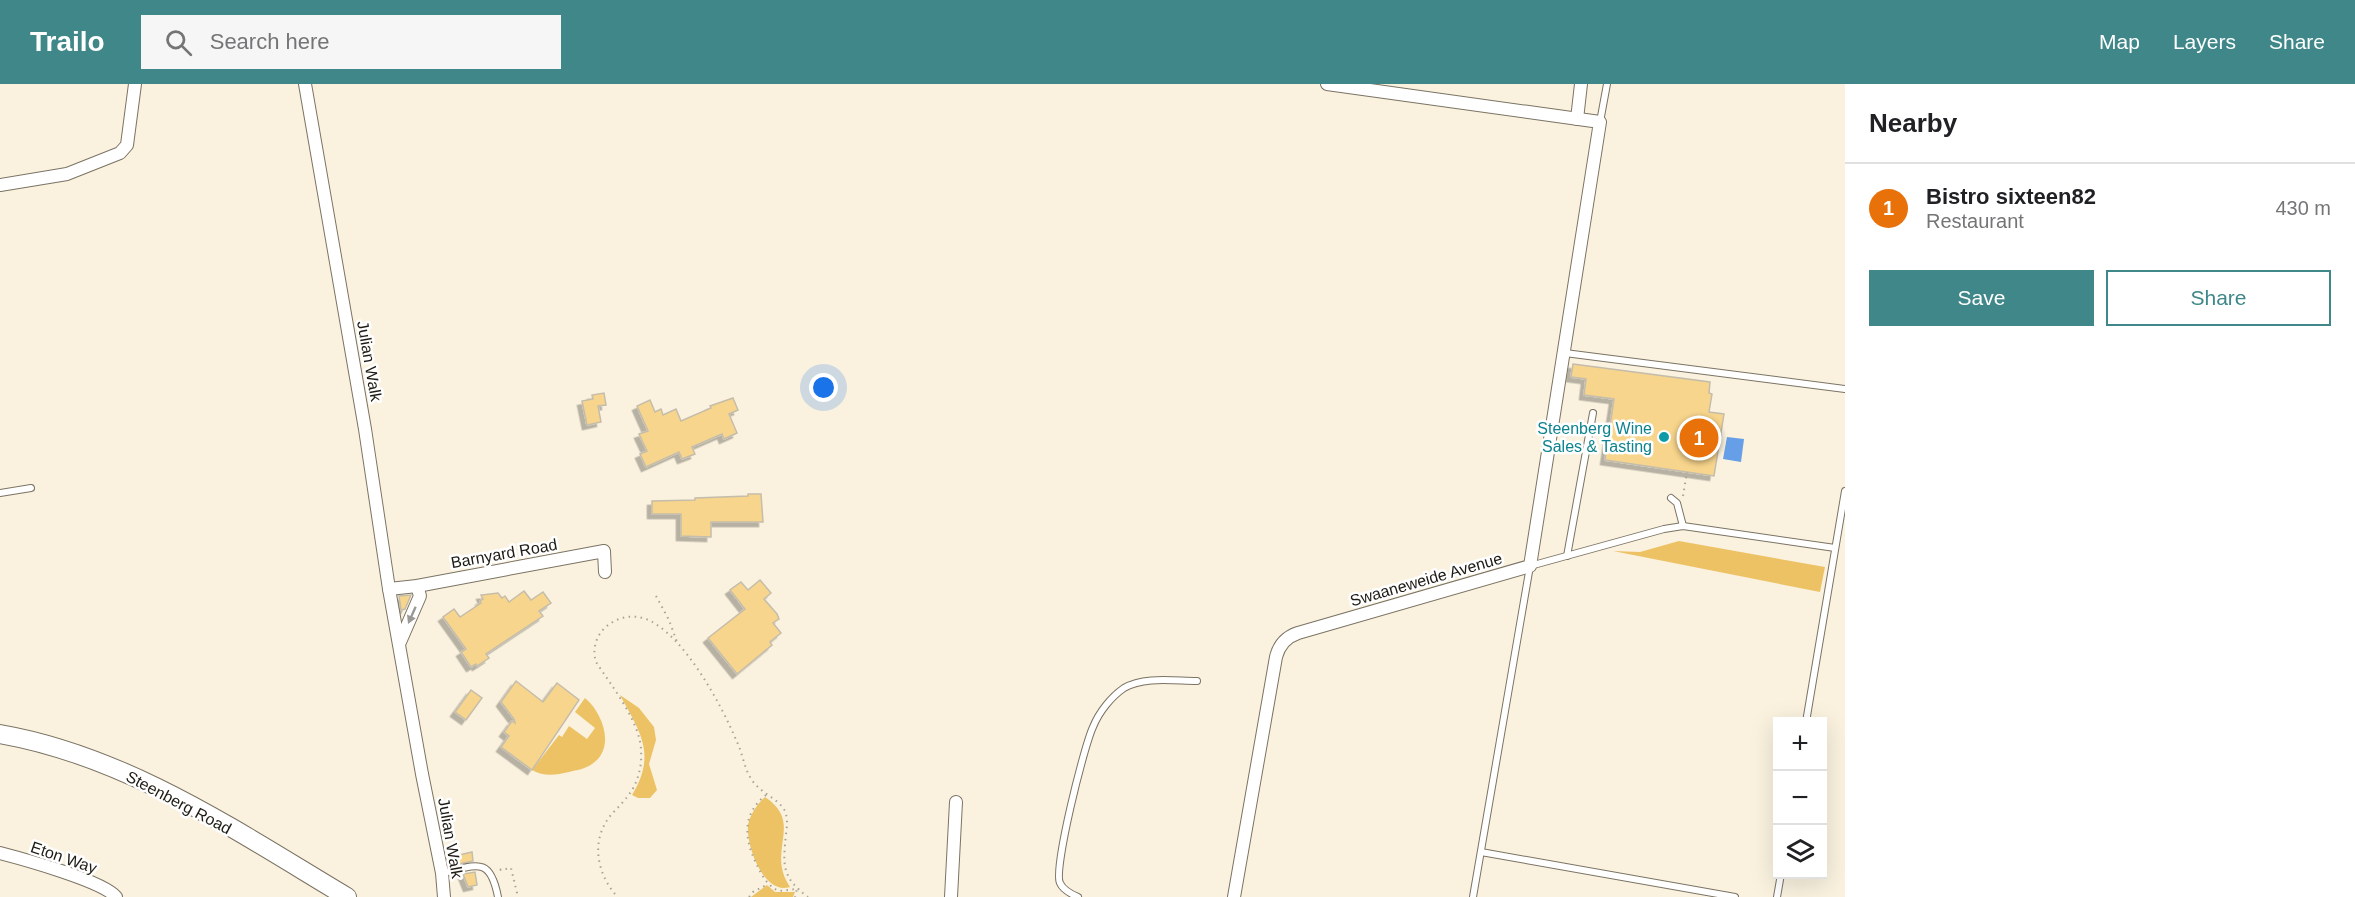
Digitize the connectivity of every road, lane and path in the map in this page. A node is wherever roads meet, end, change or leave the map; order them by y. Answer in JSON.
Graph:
{"nodes":[{"id":1,"x":135,"y":84,"type":"edge"},
{"id":2,"x":305,"y":84,"type":"edge"},
{"id":3,"x":1327,"y":84,"type":"edge"},
{"id":4,"x":1581,"y":84,"type":"edge"},
{"id":5,"x":1607,"y":84,"type":"edge"},
{"id":6,"x":1577,"y":119,"type":"junction"},
{"id":7,"x":1600,"y":122,"type":"junction"},
{"id":8,"x":0,"y":185,"type":"edge"},
{"id":9,"x":1565,"y":353,"type":"junction"},
{"id":10,"x":1845,"y":388,"type":"edge"},
{"id":11,"x":1593,"y":413,"type":"dead end"},
{"id":12,"x":1687,"y":472,"type":"dead end"},
{"id":13,"x":31,"y":488,"type":"dead end"},
{"id":14,"x":1845,"y":491,"type":"edge"},
{"id":15,"x":0,"y":493,"type":"edge"},
{"id":16,"x":1671,"y":498,"type":"dead end"},
{"id":17,"x":1677,"y":503,"type":"junction"},
{"id":18,"x":1683,"y":526,"type":"junction"},
{"id":19,"x":1835,"y":548,"type":"junction"},
{"id":20,"x":1567,"y":556,"type":"junction"},
{"id":21,"x":1530,"y":566,"type":"junction"},
{"id":22,"x":605,"y":572,"type":"dead end"},
{"id":23,"x":417,"y":586,"type":"junction"},
{"id":24,"x":389,"y":589,"type":"junction"},
{"id":25,"x":656,"y":596,"type":"dead end"},
{"id":26,"x":399,"y":643,"type":"junction"},
{"id":27,"x":678,"y":645,"type":"junction"},
{"id":28,"x":1197,"y":681,"type":"dead end"},
{"id":29,"x":1807,"y":717,"type":"edge"},
{"id":30,"x":0,"y":734,"type":"edge"},
{"id":31,"x":766,"y":795,"type":"junction"},
{"id":32,"x":956,"y":802,"type":"dead end"},
{"id":33,"x":1481,"y":852,"type":"junction"},
{"id":34,"x":0,"y":853,"type":"edge"},
{"id":35,"x":442,"y":873,"type":"junction"},
{"id":36,"x":1780,"y":879,"type":"edge"},
{"id":37,"x":768,"y":884,"type":"junction"},
{"id":38,"x":797,"y":889,"type":"junction"},
{"id":39,"x":615,"y":894,"type":"dead end"},
{"id":40,"x":116,"y":897,"type":"edge"},
{"id":41,"x":347,"y":897,"type":"edge"},
{"id":42,"x":444,"y":897,"type":"edge"},
{"id":43,"x":498,"y":897,"type":"edge"},
{"id":44,"x":749,"y":897,"type":"edge"},
{"id":45,"x":795,"y":897,"type":"edge"},
{"id":46,"x":808,"y":897,"type":"edge"},
{"id":47,"x":951,"y":897,"type":"edge"},
{"id":48,"x":1078,"y":897,"type":"edge"},
{"id":49,"x":1234,"y":897,"type":"edge"},
{"id":50,"x":1473,"y":897,"type":"edge"},
{"id":51,"x":1735,"y":897,"type":"edge"},
{"id":52,"x":1777,"y":897,"type":"edge"}],
"edges":[{"from":1,"to":8,"type":"street"},
{"from":2,"to":24,"type":"street","name":"Julian Walk"},
{"from":3,"to":6,"type":"street"},
{"from":4,"to":6,"type":"street"},
{"from":5,"to":7,"type":"lane"},
{"from":6,"to":7,"type":"street"},
{"from":7,"to":9,"type":"street"},
{"from":9,"to":10,"type":"lane"},
{"from":9,"to":21,"type":"street"},
{"from":11,"to":20,"type":"lane"},
{"from":12,"to":17,"type":"path"},
{"from":13,"to":15,"type":"lane"},
{"from":14,"to":19,"type":"lane"},
{"from":16,"to":17,"type":"lane"},
{"from":17,"to":18,"type":"lane"},
{"from":18,"to":19,"type":"lane","name":"Swaaneweide Avenue"},
{"from":18,"to":20,"type":"lane","name":"Swaaneweide Avenue"},
{"from":19,"to":29,"type":"lane"},
{"from":20,"to":21,"type":"lane","name":"Swaaneweide Avenue"},
{"from":21,"to":33,"type":"lane"},
{"from":21,"to":49,"type":"street","name":"Swaaneweide Avenue"},
{"from":22,"to":23,"type":"street","name":"Barnyard Road"},
{"from":23,"to":24,"type":"street","name":"Barnyard Road"},
{"from":23,"to":26,"type":"street","one_way":true},
{"from":24,"to":26,"type":"street","name":"Julian Walk"},
{"from":25,"to":27,"type":"path"},
{"from":26,"to":35,"type":"street","name":"Julian Walk"},
{"from":27,"to":31,"type":"path"},
{"from":27,"to":39,"type":"path"},
{"from":28,"to":48,"type":"lane"},
{"from":30,"to":41,"type":"main road","name":"Steenberg Road"},
{"from":31,"to":37,"type":"path"},
{"from":31,"to":38,"type":"path"},
{"from":32,"to":47,"type":"street"},
{"from":33,"to":50,"type":"lane"},
{"from":33,"to":51,"type":"lane"},
{"from":34,"to":40,"type":"street","name":"Eton Way"},
{"from":35,"to":42,"type":"street","name":"Julian Walk"},
{"from":35,"to":43,"type":"lane"},
{"from":36,"to":52,"type":"lane"},
{"from":37,"to":38,"type":"path"},
{"from":37,"to":44,"type":"path"},
{"from":38,"to":45,"type":"path"},
{"from":38,"to":46,"type":"path"}]}
